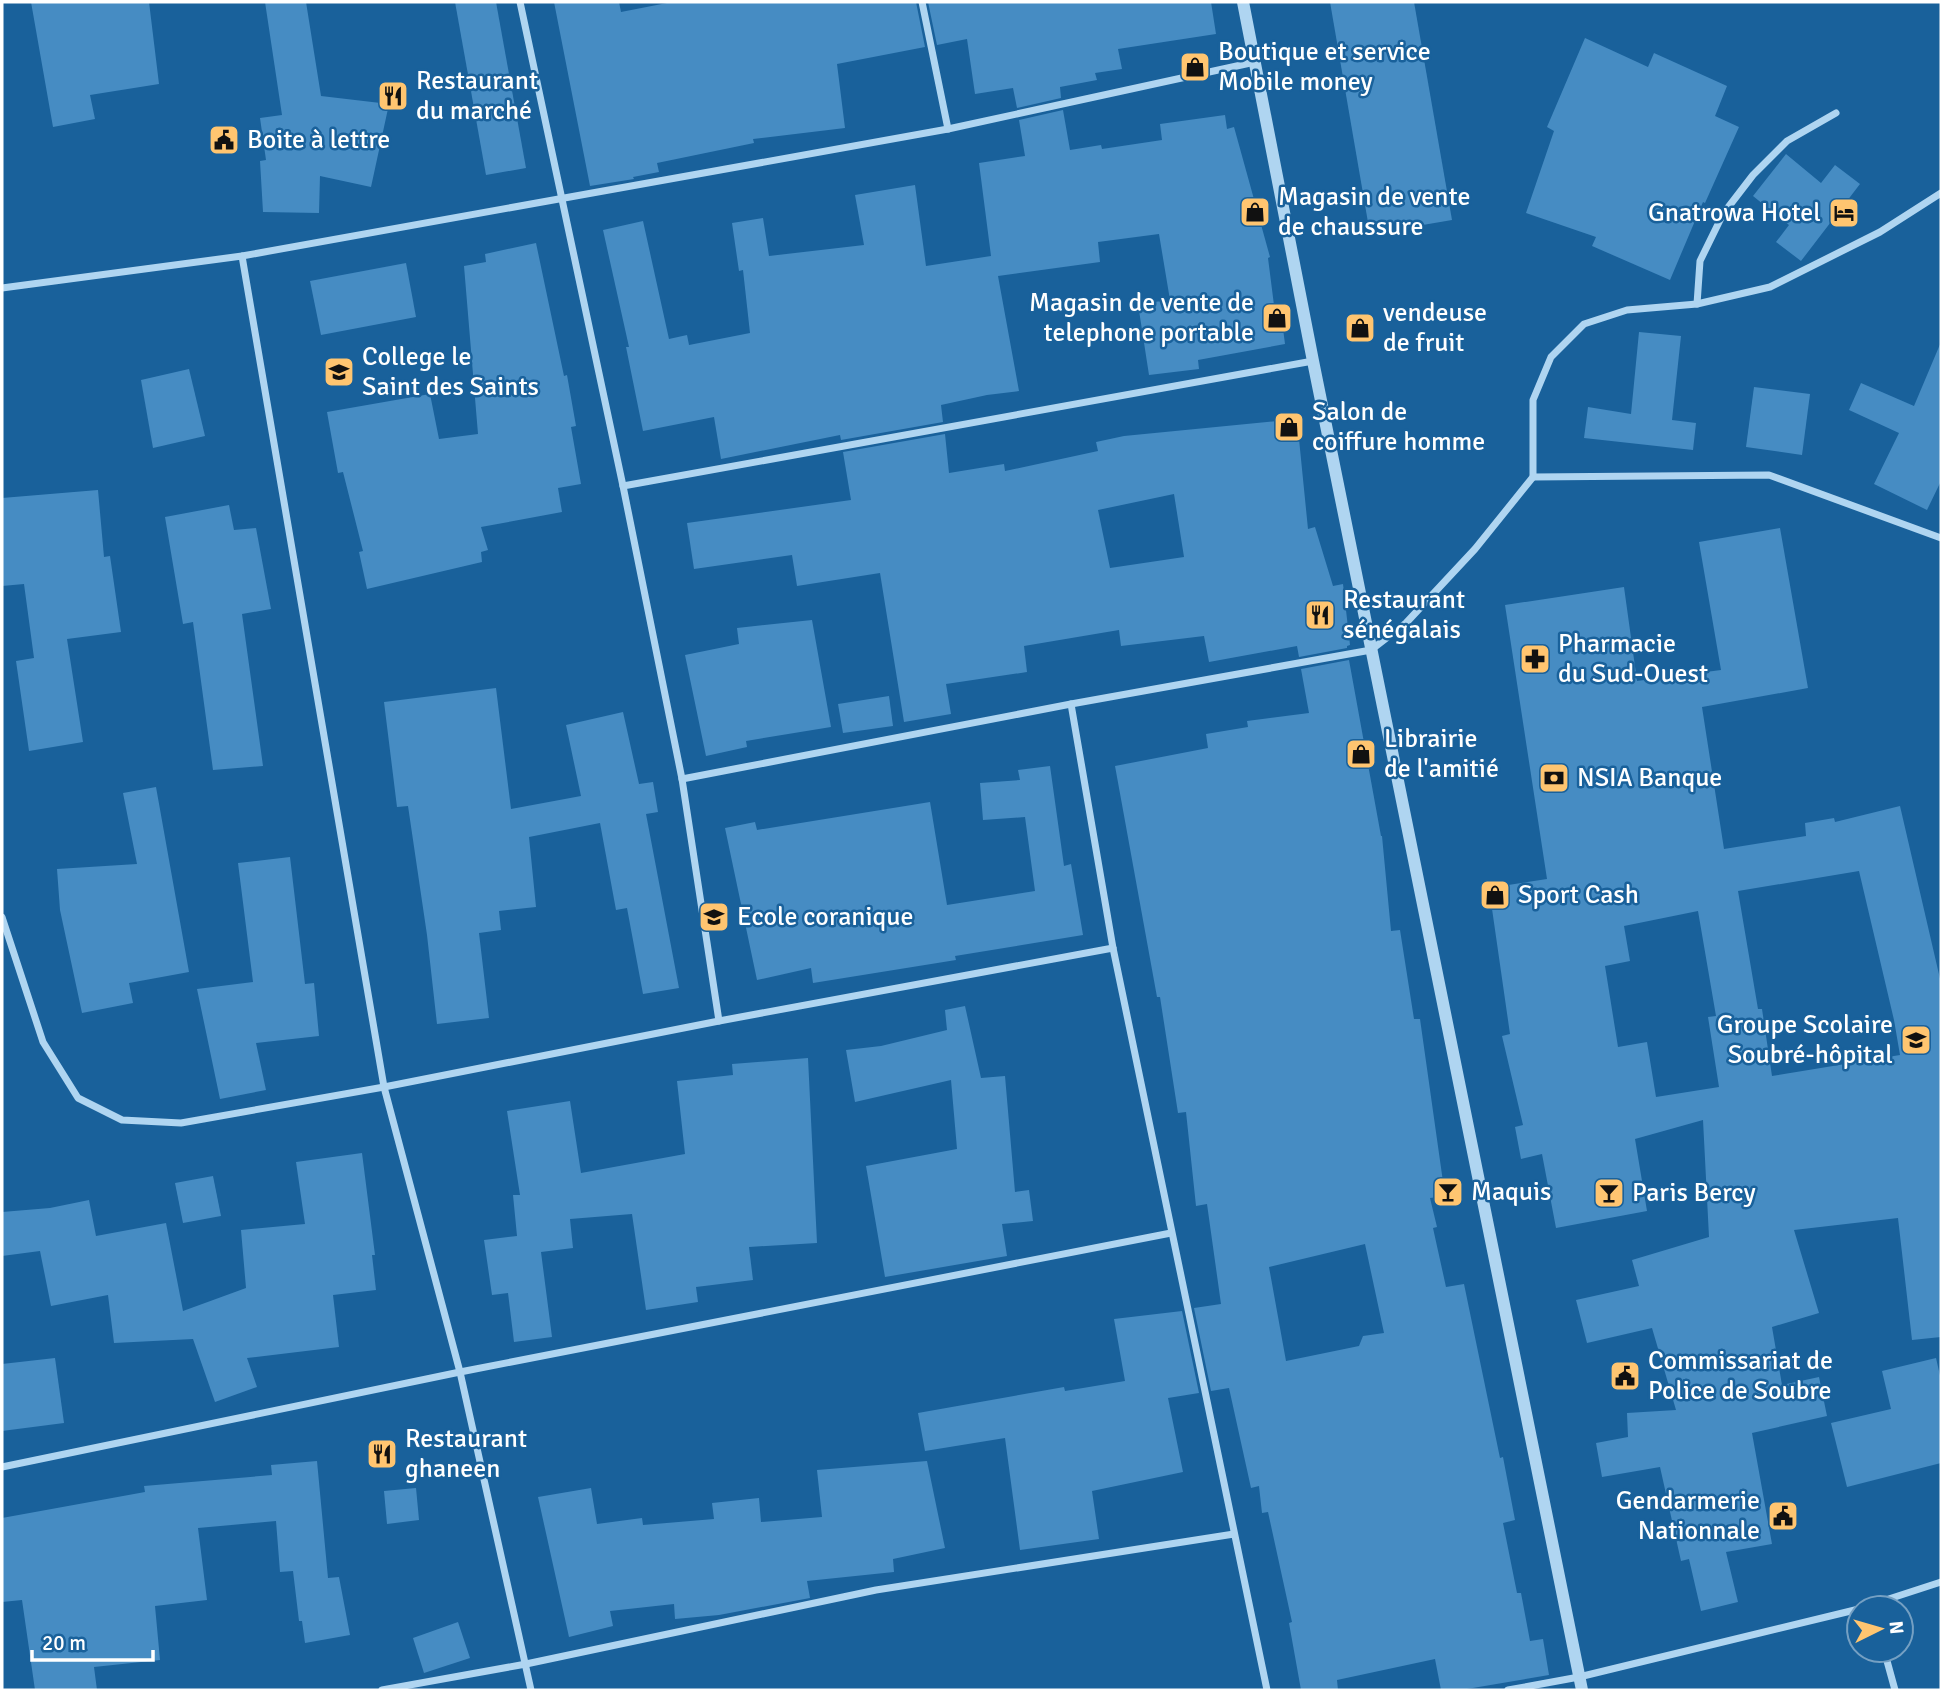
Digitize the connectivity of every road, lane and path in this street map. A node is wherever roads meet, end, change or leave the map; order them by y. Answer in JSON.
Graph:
{"nodes":[{"id":1,"x":520,"y":2,"type":"edge"},
{"id":2,"x":922,"y":2,"type":"edge"},
{"id":3,"x":1243,"y":2,"type":"edge"},
{"id":4,"x":1255,"y":62,"type":"junction"},
{"id":5,"x":1836,"y":113,"type":"dead end"},
{"id":6,"x":948,"y":129,"type":"junction"},
{"id":7,"x":1941,"y":193,"type":"edge"},
{"id":8,"x":562,"y":198,"type":"junction"},
{"id":9,"x":242,"y":256,"type":"junction"},
{"id":10,"x":2,"y":288,"type":"edge"},
{"id":11,"x":1697,"y":304,"type":"junction"},
{"id":12,"x":1313,"y":361,"type":"junction"},
{"id":13,"x":1533,"y":477,"type":"junction"},
{"id":14,"x":623,"y":486,"type":"junction"},
{"id":15,"x":1941,"y":538,"type":"edge"},
{"id":16,"x":1371,"y":650,"type":"junction"},
{"id":17,"x":1070,"y":704,"type":"junction"},
{"id":18,"x":682,"y":779,"type":"junction"},
{"id":19,"x":2,"y":917,"type":"edge"},
{"id":20,"x":1113,"y":948,"type":"junction"},
{"id":21,"x":719,"y":1021,"type":"junction"},
{"id":22,"x":384,"y":1087,"type":"junction"},
{"id":23,"x":1171,"y":1233,"type":"junction"},
{"id":24,"x":460,"y":1372,"type":"junction"},
{"id":25,"x":2,"y":1467,"type":"edge"},
{"id":26,"x":1234,"y":1534,"type":"junction"},
{"id":27,"x":1941,"y":1582,"type":"edge"},
{"id":28,"x":1908,"y":1594,"type":"edge"},
{"id":29,"x":1845,"y":1612,"type":"edge"},
{"id":30,"x":526,"y":1664,"type":"junction"},
{"id":31,"x":1888,"y":1664,"type":"edge"},
{"id":32,"x":1579,"y":1677,"type":"junction"},
{"id":33,"x":382,"y":1690,"type":"edge"},
{"id":34,"x":531,"y":1690,"type":"edge"},
{"id":35,"x":1267,"y":1690,"type":"edge"},
{"id":36,"x":1508,"y":1690,"type":"edge"},
{"id":37,"x":1582,"y":1690,"type":"edge"},
{"id":38,"x":1895,"y":1690,"type":"edge"}],
"edges":[{"from":1,"to":8,"type":"street"},
{"from":2,"to":6,"type":"street"},
{"from":3,"to":4,"type":"street"},
{"from":4,"to":6,"type":"street"},
{"from":4,"to":12,"type":"street"},
{"from":5,"to":11,"type":"street"},
{"from":6,"to":8,"type":"street"},
{"from":7,"to":11,"type":"street"},
{"from":8,"to":9,"type":"street"},
{"from":8,"to":14,"type":"street"},
{"from":9,"to":10,"type":"street"},
{"from":9,"to":22,"type":"street"},
{"from":11,"to":13,"type":"street"},
{"from":12,"to":14,"type":"street"},
{"from":12,"to":16,"type":"street"},
{"from":13,"to":15,"type":"street"},
{"from":13,"to":16,"type":"street"},
{"from":14,"to":18,"type":"street"},
{"from":16,"to":17,"type":"street"},
{"from":16,"to":32,"type":"street"},
{"from":17,"to":18,"type":"street"},
{"from":17,"to":20,"type":"street"},
{"from":18,"to":21,"type":"street"},
{"from":19,"to":22,"type":"street"},
{"from":20,"to":21,"type":"street"},
{"from":20,"to":23,"type":"street"},
{"from":21,"to":22,"type":"street"},
{"from":22,"to":24,"type":"street"},
{"from":23,"to":24,"type":"street"},
{"from":23,"to":26,"type":"street"},
{"from":24,"to":25,"type":"street"},
{"from":24,"to":30,"type":"street"},
{"from":26,"to":30,"type":"street"},
{"from":26,"to":35,"type":"street"},
{"from":27,"to":28,"type":"street"},
{"from":29,"to":32,"type":"street"},
{"from":30,"to":33,"type":"street"},
{"from":30,"to":34,"type":"street"},
{"from":31,"to":38,"type":"street"},
{"from":32,"to":36,"type":"street"},
{"from":32,"to":37,"type":"street"}]}
